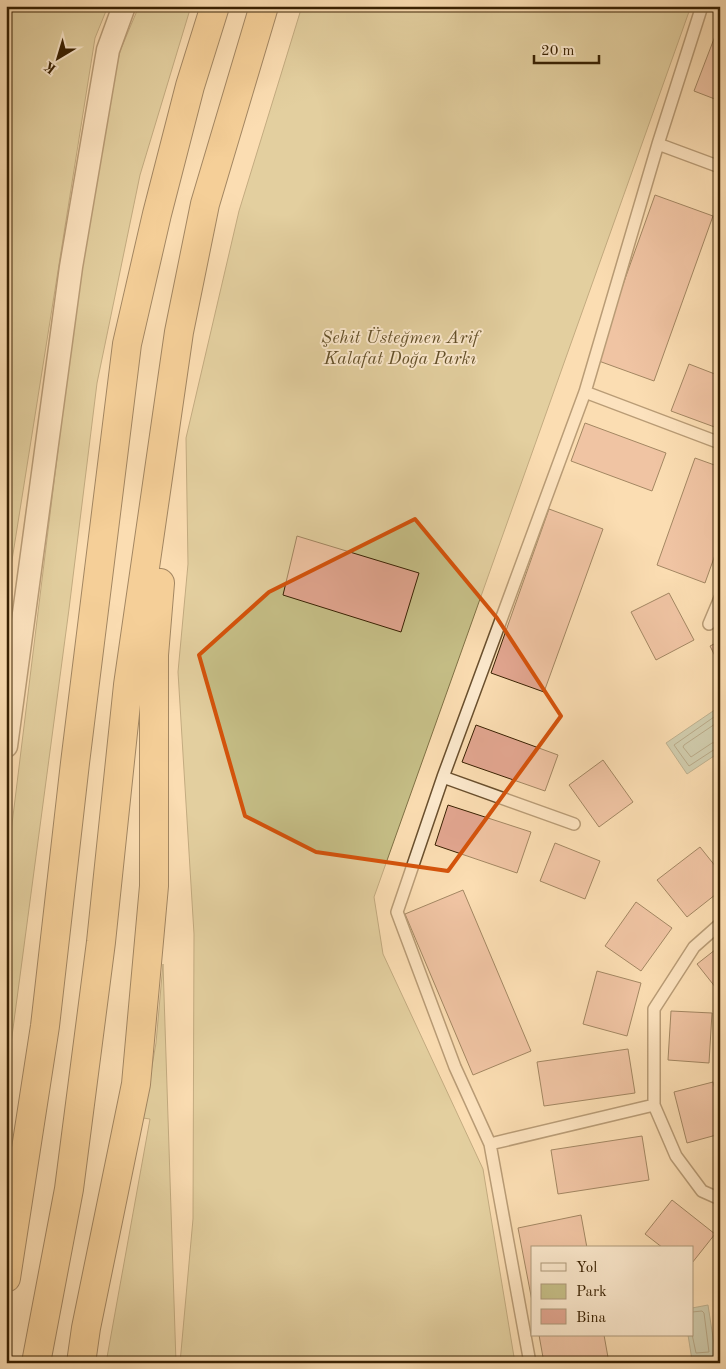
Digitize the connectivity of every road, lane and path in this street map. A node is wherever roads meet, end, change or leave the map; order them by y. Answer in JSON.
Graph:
{"nodes":[{"id":1,"x":124,"y":6,"type":"edge"},
{"id":2,"x":215,"y":6,"type":"edge"},
{"id":3,"x":264,"y":6,"type":"edge"},
{"id":4,"x":702,"y":6,"type":"edge"},
{"id":5,"x":658,"y":144,"type":"junction"},
{"id":6,"x":720,"y":167,"type":"edge"},
{"id":7,"x":585,"y":392,"type":"junction"},
{"id":8,"x":720,"y":443,"type":"edge"},
{"id":9,"x":160,"y":469,"type":"junction"},
{"id":10,"x":720,"y":598,"type":"edge"},
{"id":11,"x":709,"y":624,"type":"dead end"},
{"id":12,"x":6,"y":746,"type":"edge"},
{"id":13,"x":443,"y":777,"type":"junction"},
{"id":14,"x":574,"y":824,"type":"dead end"},
{"id":15,"x":720,"y":924,"type":"edge"},
{"id":16,"x":654,"y":1105,"type":"junction"},
{"id":17,"x":490,"y":1144,"type":"junction"},
{"id":18,"x":720,"y":1198,"type":"edge"},
{"id":19,"x":6,"y":1278,"type":"edge"},
{"id":20,"x":36,"y":1363,"type":"edge"},
{"id":21,"x":81,"y":1363,"type":"edge"},
{"id":22,"x":530,"y":1363,"type":"edge"}],
"edges":[{"from":1,"to":12,"type":"street"},
{"from":2,"to":19,"type":"highway"},
{"from":3,"to":9,"type":"highway"},
{"from":4,"to":5,"type":"lane"},
{"from":5,"to":6,"type":"lane"},
{"from":5,"to":7,"type":"lane"},
{"from":7,"to":8,"type":"lane"},
{"from":7,"to":13,"type":"lane"},
{"from":9,"to":20,"type":"highway"},
{"from":9,"to":21,"type":"highway"},
{"from":10,"to":11,"type":"lane"},
{"from":13,"to":14,"type":"lane"},
{"from":13,"to":17,"type":"lane"},
{"from":15,"to":16,"type":"lane"},
{"from":16,"to":17,"type":"lane"},
{"from":16,"to":18,"type":"lane"},
{"from":17,"to":22,"type":"lane"}]}
